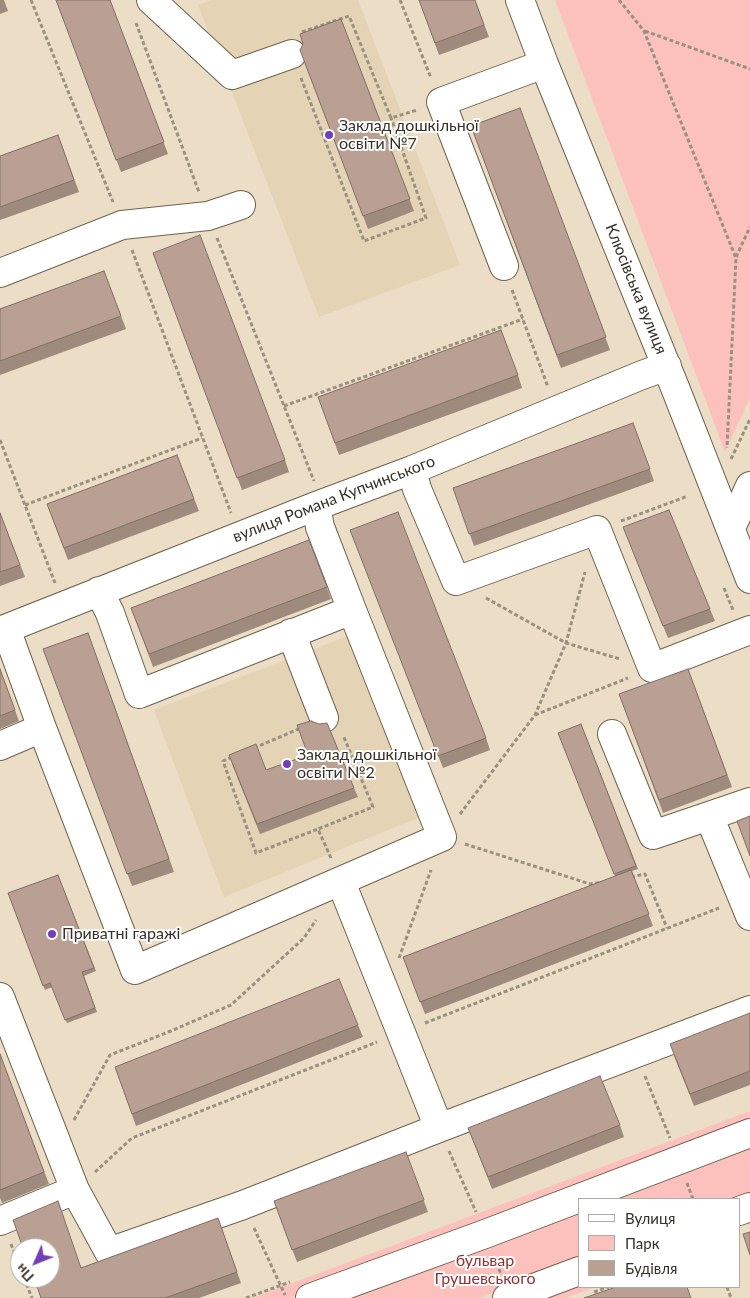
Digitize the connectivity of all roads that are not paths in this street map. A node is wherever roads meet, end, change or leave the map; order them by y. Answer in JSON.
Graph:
{"nodes":[{"id":1,"x":520,"y":0,"type":"edge"},
{"id":2,"x":143,"y":9,"type":"edge"},
{"id":3,"x":292,"y":54,"type":"road end"},
{"id":4,"x":544,"y":64,"type":"junction"},
{"id":5,"x":241,"y":205,"type":"dead end"},
{"id":6,"x":504,"y":266,"type":"road end"},
{"id":7,"x":0,"y":273,"type":"edge"},
{"id":8,"x":667,"y":366,"type":"junction"},
{"id":9,"x":412,"y":470,"type":"junction"},
{"id":10,"x":750,"y":486,"type":"edge"},
{"id":11,"x":315,"y":495,"type":"junction"},
{"id":12,"x":731,"y":528,"type":"junction"},
{"id":13,"x":750,"y":579,"type":"edge"},
{"id":14,"x":99,"y":592,"type":"junction"},
{"id":15,"x":352,"y":610,"type":"junction"},
{"id":16,"x":3,"y":630,"type":"edge"},
{"id":17,"x":750,"y":630,"type":"edge"},
{"id":18,"x":291,"y":633,"type":"junction"},
{"id":19,"x":324,"y":718,"type":"road end"},
{"id":20,"x":42,"y":728,"type":"junction"},
{"id":21,"x":612,"y":734,"type":"dead end"},
{"id":22,"x":0,"y":746,"type":"edge"},
{"id":23,"x":750,"y":802,"type":"edge"},
{"id":24,"x":709,"y":816,"type":"junction"},
{"id":25,"x":341,"y":882,"type":"junction"},
{"id":26,"x":750,"y":916,"type":"edge"},
{"id":27,"x":0,"y":997,"type":"edge"},
{"id":28,"x":750,"y":1010,"type":"edge"},
{"id":29,"x":439,"y":1128,"type":"junction"},
{"id":30,"x":750,"y":1133,"type":"edge"},
{"id":31,"x":75,"y":1190,"type":"junction"},
{"id":32,"x":578,"y":1198,"type":"edge"},
{"id":33,"x":579,"y":1198,"type":"edge"},
{"id":34,"x":0,"y":1221,"type":"edge"},
{"id":35,"x":578,"y":1271,"type":"edge"},
{"id":36,"x":310,"y":1298,"type":"edge"},
{"id":37,"x":507,"y":1298,"type":"edge"}],
"edges":[{"from":1,"to":4,"type":"street","name":"Клюсівська вулиця"},
{"from":2,"to":3,"type":"street"},
{"from":4,"to":6,"type":"street"},
{"from":4,"to":8,"type":"street","name":"Клюсівська вулиця"},
{"from":5,"to":7,"type":"street"},
{"from":8,"to":9,"type":"street","name":"вулиця Романа Купчинського"},
{"from":8,"to":12,"type":"street","name":"Клюсівська вулиця"},
{"from":9,"to":11,"type":"street","name":"вулиця Романа Купчинського"},
{"from":9,"to":17,"type":"street"},
{"from":10,"to":12,"type":"street"},
{"from":11,"to":14,"type":"street","name":"вулиця Романа Купчинського"},
{"from":11,"to":15,"type":"street"},
{"from":12,"to":13,"type":"street","name":"Клюсівська вулиця"},
{"from":14,"to":16,"type":"street","name":"вулиця Романа Купчинського"},
{"from":14,"to":18,"type":"street"},
{"from":15,"to":18,"type":"street"},
{"from":15,"to":25,"type":"street"},
{"from":16,"to":20,"type":"street"},
{"from":18,"to":19,"type":"street"},
{"from":20,"to":22,"type":"street"},
{"from":20,"to":25,"type":"street"},
{"from":21,"to":24,"type":"street"},
{"from":23,"to":24,"type":"street"},
{"from":24,"to":26,"type":"street"},
{"from":25,"to":29,"type":"street"},
{"from":27,"to":31,"type":"street"},
{"from":28,"to":29,"type":"street"},
{"from":29,"to":31,"type":"street"},
{"from":30,"to":33,"type":"street"},
{"from":31,"to":34,"type":"street"},
{"from":32,"to":36,"type":"street"},
{"from":35,"to":37,"type":"street"}]}
